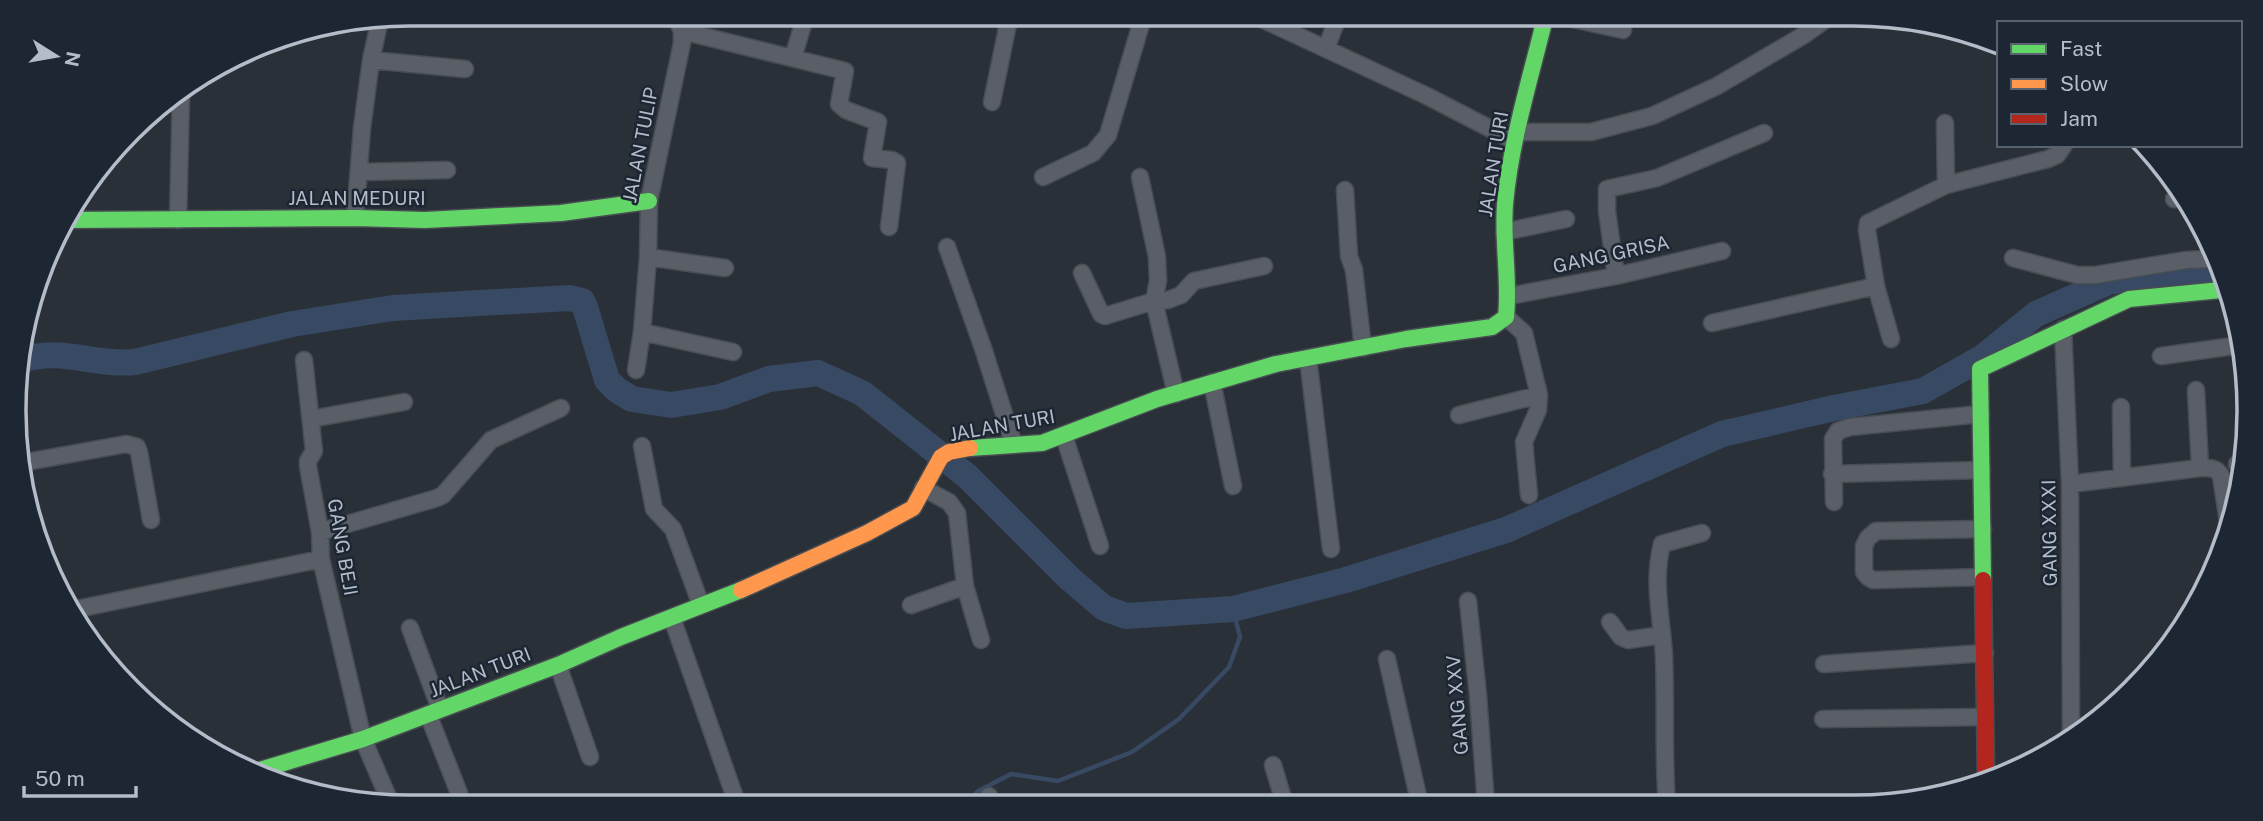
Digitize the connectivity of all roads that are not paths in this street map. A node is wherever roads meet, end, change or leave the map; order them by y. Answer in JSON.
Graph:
{"nodes":[{"id":1,"x":680,"y":26,"type":"edge"},
{"id":2,"x":802,"y":26,"type":"edge"},
{"id":3,"x":1008,"y":26,"type":"edge"},
{"id":4,"x":1140,"y":26,"type":"edge"},
{"id":5,"x":1278,"y":26,"type":"edge"},
{"id":6,"x":1335,"y":26,"type":"edge"},
{"id":7,"x":1545,"y":26,"type":"edge"},
{"id":8,"x":1604,"y":26,"type":"edge"},
{"id":9,"x":1816,"y":26,"type":"edge"},
{"id":10,"x":378,"y":28,"type":"edge"},
{"id":11,"x":1623,"y":30,"type":"dead end"},
{"id":12,"x":682,"y":31,"type":"junction"},
{"id":13,"x":1326,"y":49,"type":"junction"},
{"id":14,"x":793,"y":58,"type":"junction"},
{"id":15,"x":371,"y":60,"type":"junction"},
{"id":16,"x":465,"y":69,"type":"dead end"},
{"id":17,"x":992,"y":102,"type":"dead end"},
{"id":18,"x":181,"y":103,"type":"edge"},
{"id":19,"x":1945,"y":123,"type":"dead end"},
{"id":20,"x":1764,"y":133,"type":"dead end"},
{"id":21,"x":1516,"y":136,"type":"junction"},
{"id":22,"x":2063,"y":147,"type":"edge"},
{"id":23,"x":447,"y":170,"type":"dead end"},
{"id":24,"x":360,"y":172,"type":"junction"},
{"id":25,"x":1043,"y":177,"type":"dead end"},
{"id":26,"x":1140,"y":177,"type":"dead end"},
{"id":27,"x":1946,"y":185,"type":"junction"},
{"id":28,"x":1345,"y":190,"type":"dead end"},
{"id":29,"x":649,"y":201,"type":"junction"},
{"id":30,"x":355,"y":218,"type":"junction"},
{"id":31,"x":1566,"y":219,"type":"dead end"},
{"id":32,"x":77,"y":220,"type":"edge"},
{"id":33,"x":178,"y":220,"type":"junction"},
{"id":34,"x":890,"y":227,"type":"dead end"},
{"id":35,"x":1504,"y":232,"type":"junction"},
{"id":36,"x":947,"y":247,"type":"dead end"},
{"id":37,"x":1722,"y":251,"type":"dead end"},
{"id":38,"x":648,"y":257,"type":"junction"},
{"id":39,"x":2013,"y":258,"type":"dead end"},
{"id":40,"x":2206,"y":259,"type":"edge"},
{"id":41,"x":1264,"y":266,"type":"dead end"},
{"id":42,"x":725,"y":268,"type":"dead end"},
{"id":43,"x":1082,"y":273,"type":"dead end"},
{"id":44,"x":1616,"y":276,"type":"junction"},
{"id":45,"x":1876,"y":286,"type":"junction"},
{"id":46,"x":2217,"y":290,"type":"edge"},
{"id":47,"x":1509,"y":296,"type":"junction"},
{"id":48,"x":1154,"y":301,"type":"junction"},
{"id":49,"x":1506,"y":317,"type":"junction"},
{"id":50,"x":1712,"y":323,"type":"dead end"},
{"id":51,"x":2063,"y":329,"type":"junction"},
{"id":52,"x":642,"y":332,"type":"junction"},
{"id":53,"x":1891,"y":339,"type":"dead end"},
{"id":54,"x":2231,"y":346,"type":"edge"},
{"id":55,"x":1363,"y":348,"type":"junction"},
{"id":56,"x":733,"y":352,"type":"dead end"},
{"id":57,"x":2161,"y":356,"type":"dead end"},
{"id":58,"x":1308,"y":358,"type":"junction"},
{"id":59,"x":304,"y":360,"type":"dead end"},
{"id":60,"x":636,"y":370,"type":"dead end"},
{"id":61,"x":1212,"y":382,"type":"junction"},
{"id":62,"x":2196,"y":390,"type":"dead end"},
{"id":63,"x":1176,"y":394,"type":"junction"},
{"id":64,"x":1539,"y":395,"type":"junction"},
{"id":65,"x":404,"y":402,"type":"dead end"},
{"id":66,"x":2121,"y":407,"type":"dead end"},
{"id":67,"x":561,"y":408,"type":"dead end"},
{"id":68,"x":1981,"y":414,"type":"junction"},
{"id":69,"x":1459,"y":415,"type":"dead end"},
{"id":70,"x":311,"y":419,"type":"junction"},
{"id":71,"x":1064,"y":436,"type":"junction"},
{"id":72,"x":1014,"y":445,"type":"junction"},
{"id":73,"x":642,"y":446,"type":"dead end"},
{"id":74,"x":30,"y":461,"type":"edge"},
{"id":75,"x":2200,"y":468,"type":"junction"},
{"id":76,"x":1982,"y":470,"type":"junction"},
{"id":77,"x":1832,"y":474,"type":"junction"},
{"id":78,"x":2122,"y":478,"type":"junction"},
{"id":79,"x":927,"y":481,"type":"junction"},
{"id":80,"x":2070,"y":484,"type":"junction"},
{"id":81,"x":1233,"y":486,"type":"dead end"},
{"id":82,"x":1529,"y":495,"type":"dead end"},
{"id":83,"x":1834,"y":502,"type":"dead end"},
{"id":84,"x":2225,"y":506,"type":"edge"},
{"id":85,"x":151,"y":520,"type":"dead end"},
{"id":86,"x":1983,"y":529,"type":"junction"},
{"id":87,"x":320,"y":533,"type":"junction"},
{"id":88,"x":1702,"y":534,"type":"dead end"},
{"id":89,"x":1100,"y":546,"type":"dead end"},
{"id":90,"x":1331,"y":549,"type":"dead end"},
{"id":91,"x":321,"y":559,"type":"junction"},
{"id":92,"x":1983,"y":577,"type":"junction"},
{"id":93,"x":965,"y":586,"type":"junction"},
{"id":94,"x":1468,"y":601,"type":"dead end"},
{"id":95,"x":701,"y":606,"type":"junction"},
{"id":96,"x":911,"y":606,"type":"dead end"},
{"id":97,"x":81,"y":608,"type":"edge"},
{"id":98,"x":672,"y":618,"type":"junction"},
{"id":99,"x":1610,"y":621,"type":"dead end"},
{"id":100,"x":410,"y":628,"type":"dead end"},
{"id":101,"x":1662,"y":635,"type":"junction"},
{"id":102,"x":981,"y":640,"type":"dead end"},
{"id":103,"x":1985,"y":653,"type":"junction"},
{"id":104,"x":1387,"y":659,"type":"dead end"},
{"id":105,"x":1824,"y":664,"type":"dead end"},
{"id":106,"x":558,"y":665,"type":"junction"},
{"id":107,"x":434,"y":712,"type":"junction"},
{"id":108,"x":1985,"y":717,"type":"junction"},
{"id":109,"x":1823,"y":719,"type":"dead end"},
{"id":110,"x":2071,"y":726,"type":"edge"},
{"id":111,"x":363,"y":739,"type":"junction"},
{"id":112,"x":590,"y":757,"type":"dead end"},
{"id":113,"x":1273,"y":765,"type":"dead end"},
{"id":114,"x":268,"y":768,"type":"edge"},
{"id":115,"x":1986,"y":771,"type":"edge"},
{"id":116,"x":458,"y":793,"type":"dead end"},
{"id":117,"x":387,"y":794,"type":"edge"},
{"id":118,"x":734,"y":795,"type":"edge"},
{"id":119,"x":1282,"y":795,"type":"edge"},
{"id":120,"x":1418,"y":795,"type":"edge"},
{"id":121,"x":1485,"y":795,"type":"edge"},
{"id":122,"x":1667,"y":795,"type":"edge"}],
"edges":[{"from":1,"to":12,"type":"street"},
{"from":2,"to":14,"type":"street"},
{"from":3,"to":17,"type":"street"},
{"from":4,"to":25,"type":"street"},
{"from":5,"to":13,"type":"street"},
{"from":6,"to":13,"type":"street"},
{"from":7,"to":21,"type":"street","name":"JALAN TURI"},
{"from":8,"to":11,"type":"street"},
{"from":9,"to":21,"type":"street"},
{"from":10,"to":15,"type":"street"},
{"from":12,"to":14,"type":"street"},
{"from":12,"to":29,"type":"street","name":"JALAN TULIP"},
{"from":13,"to":21,"type":"street"},
{"from":14,"to":34,"type":"street"},
{"from":15,"to":16,"type":"street"},
{"from":15,"to":24,"type":"street"},
{"from":18,"to":33,"type":"street"},
{"from":19,"to":27,"type":"street"},
{"from":20,"to":44,"type":"street"},
{"from":21,"to":35,"type":"street","name":"JALAN TURI"},
{"from":22,"to":27,"type":"street"},
{"from":23,"to":24,"type":"street"},
{"from":24,"to":30,"type":"street"},
{"from":26,"to":48,"type":"street"},
{"from":27,"to":45,"type":"street"},
{"from":28,"to":55,"type":"street"},
{"from":29,"to":30,"type":"street","name":"JALAN MEDURI"},
{"from":29,"to":38,"type":"street","name":"JALAN TULIP"},
{"from":30,"to":33,"type":"street","name":"JALAN MEDURI"},
{"from":31,"to":35,"type":"street"},
{"from":32,"to":33,"type":"street","name":"JALAN MEDURI"},
{"from":35,"to":47,"type":"street","name":"JALAN TURI"},
{"from":36,"to":72,"type":"street"},
{"from":37,"to":44,"type":"street","name":"GANG GRISA"},
{"from":38,"to":42,"type":"street"},
{"from":38,"to":52,"type":"street","name":"JALAN TULIP"},
{"from":39,"to":40,"type":"street"},
{"from":41,"to":48,"type":"street"},
{"from":43,"to":48,"type":"street"},
{"from":44,"to":47,"type":"street","name":"GANG GRISA"},
{"from":45,"to":50,"type":"street"},
{"from":45,"to":53,"type":"street"},
{"from":46,"to":51,"type":"street"},
{"from":47,"to":49,"type":"street","name":"JALAN TURI"},
{"from":48,"to":63,"type":"street"},
{"from":49,"to":55,"type":"street","name":"JALAN TURI"},
{"from":49,"to":64,"type":"street"},
{"from":51,"to":68,"type":"street"},
{"from":51,"to":80,"type":"street","name":"GANG XXXI"},
{"from":52,"to":56,"type":"street"},
{"from":52,"to":60,"type":"street","name":"JALAN TULIP"},
{"from":54,"to":57,"type":"street"},
{"from":55,"to":58,"type":"street","name":"JALAN TURI"},
{"from":58,"to":61,"type":"street","name":"JALAN TURI"},
{"from":58,"to":90,"type":"street"},
{"from":59,"to":70,"type":"street","name":"GANG BEJI"},
{"from":61,"to":63,"type":"street","name":"JALAN TURI"},
{"from":61,"to":81,"type":"street"},
{"from":62,"to":75,"type":"street"},
{"from":63,"to":71,"type":"street","name":"JALAN TURI"},
{"from":64,"to":69,"type":"street"},
{"from":64,"to":82,"type":"street"},
{"from":65,"to":70,"type":"street"},
{"from":66,"to":78,"type":"street"},
{"from":67,"to":87,"type":"street"},
{"from":68,"to":76,"type":"street"},
{"from":68,"to":77,"type":"street"},
{"from":70,"to":87,"type":"street","name":"GANG BEJI"},
{"from":71,"to":72,"type":"street","name":"JALAN TURI"},
{"from":71,"to":89,"type":"street"},
{"from":72,"to":79,"type":"street","name":"JALAN TURI"},
{"from":73,"to":95,"type":"street"},
{"from":74,"to":85,"type":"street"},
{"from":75,"to":78,"type":"street"},
{"from":75,"to":84,"type":"street"},
{"from":76,"to":77,"type":"street"},
{"from":76,"to":86,"type":"street"},
{"from":77,"to":83,"type":"street"},
{"from":78,"to":80,"type":"street"},
{"from":79,"to":93,"type":"street"},
{"from":79,"to":95,"type":"street","name":"JALAN TURI"},
{"from":80,"to":110,"type":"street","name":"GANG XXXI"},
{"from":86,"to":92,"type":"street"},
{"from":86,"to":92,"type":"street"},
{"from":87,"to":91,"type":"street","name":"GANG BEJI"},
{"from":88,"to":101,"type":"street"},
{"from":91,"to":97,"type":"street"},
{"from":91,"to":111,"type":"street","name":"GANG BEJI"},
{"from":92,"to":103,"type":"street"},
{"from":93,"to":96,"type":"street"},
{"from":93,"to":102,"type":"street"},
{"from":94,"to":121,"type":"street","name":"GANG XXV"},
{"from":95,"to":98,"type":"street","name":"JALAN TURI"},
{"from":98,"to":106,"type":"street","name":"JALAN TURI"},
{"from":98,"to":118,"type":"street"},
{"from":99,"to":101,"type":"street"},
{"from":100,"to":107,"type":"street"},
{"from":101,"to":122,"type":"street"},
{"from":103,"to":105,"type":"street"},
{"from":103,"to":108,"type":"street"},
{"from":104,"to":120,"type":"street"},
{"from":106,"to":107,"type":"street","name":"JALAN TURI"},
{"from":106,"to":112,"type":"street"},
{"from":107,"to":111,"type":"street","name":"JALAN TURI"},
{"from":107,"to":116,"type":"street"},
{"from":108,"to":109,"type":"street"},
{"from":108,"to":115,"type":"street"},
{"from":111,"to":114,"type":"street","name":"JALAN TURI"},
{"from":111,"to":117,"type":"street","name":"GANG BEJI"},
{"from":113,"to":119,"type":"street"}]}
